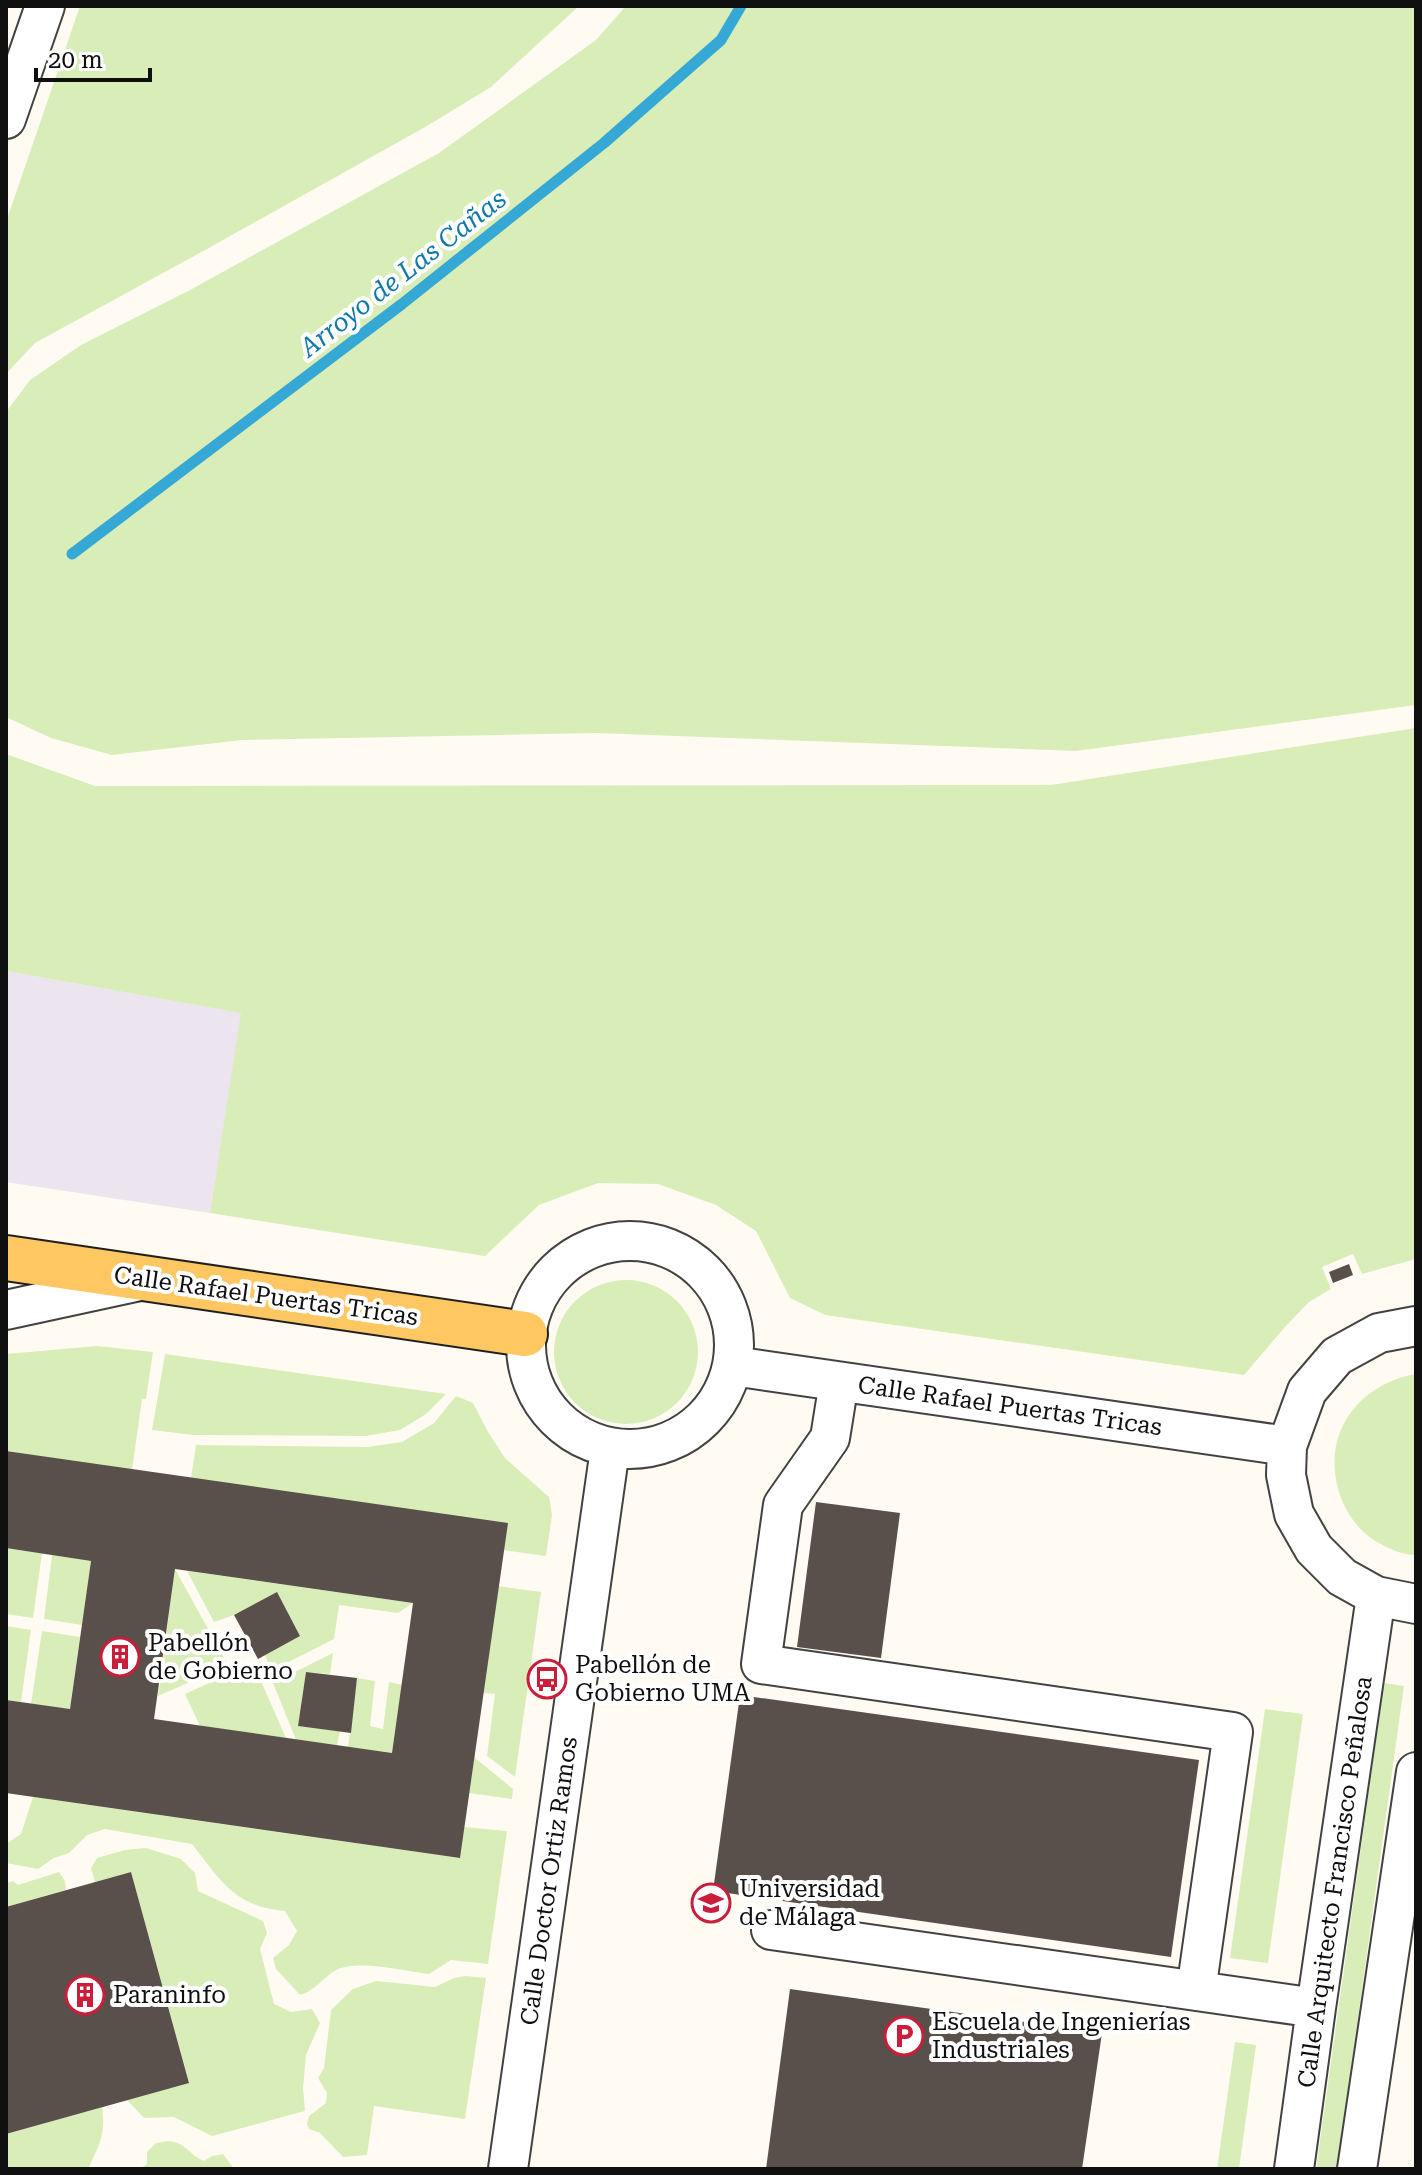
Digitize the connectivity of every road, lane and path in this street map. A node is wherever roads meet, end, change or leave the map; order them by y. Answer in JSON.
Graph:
{"nodes":[{"id":1,"x":45,"y":6,"type":"edge"},
{"id":2,"x":6,"y":119,"type":"edge"},
{"id":3,"x":6,"y":1258,"type":"edge"},
{"id":4,"x":148,"y":1279,"type":"junction"},
{"id":5,"x":6,"y":1310,"type":"edge"},
{"id":6,"x":1416,"y":1326,"type":"edge"},
{"id":7,"x":525,"y":1334,"type":"junction"},
{"id":8,"x":733,"y":1366,"type":"junction"},
{"id":9,"x":839,"y":1382,"type":"junction"},
{"id":10,"x":1287,"y":1446,"type":"junction"},
{"id":11,"x":610,"y":1449,"type":"junction"},
{"id":12,"x":1376,"y":1596,"type":"junction"},
{"id":13,"x":1416,"y":1604,"type":"edge"},
{"id":14,"x":1416,"y":1772,"type":"edge"},
{"id":15,"x":771,"y":1930,"type":"dead end"},
{"id":16,"x":1196,"y":1991,"type":"junction"},
{"id":17,"x":1316,"y":2008,"type":"junction"},
{"id":18,"x":508,"y":2169,"type":"edge"},
{"id":19,"x":1294,"y":2169,"type":"edge"},
{"id":20,"x":1357,"y":2169,"type":"edge"}],
"edges":[{"from":1,"to":2,"type":"street"},
{"from":3,"to":4,"type":"main road","name":"Calle Rafael Puertas Tricas"},
{"from":4,"to":5,"type":"street"},
{"from":4,"to":7,"type":"main road","name":"Calle Rafael Puertas Tricas"},
{"from":6,"to":10,"type":"street"},
{"from":7,"to":8,"type":"street"},
{"from":7,"to":11,"type":"street"},
{"from":8,"to":9,"type":"street","name":"Calle Rafael Puertas Tricas"},
{"from":8,"to":11,"type":"street"},
{"from":9,"to":10,"type":"street","name":"Calle Rafael Puertas Tricas"},
{"from":9,"to":16,"type":"street"},
{"from":10,"to":12,"type":"street"},
{"from":11,"to":18,"type":"street","name":"Calle Doctor Ortiz Ramos"},
{"from":12,"to":13,"type":"street"},
{"from":12,"to":17,"type":"street","name":"Calle Arquitecto Francisco Peñalosa"},
{"from":14,"to":20,"type":"street"},
{"from":15,"to":16,"type":"street"},
{"from":16,"to":17,"type":"street"},
{"from":17,"to":19,"type":"street","name":"Calle Arquitecto Francisco Peñalosa"}]}
